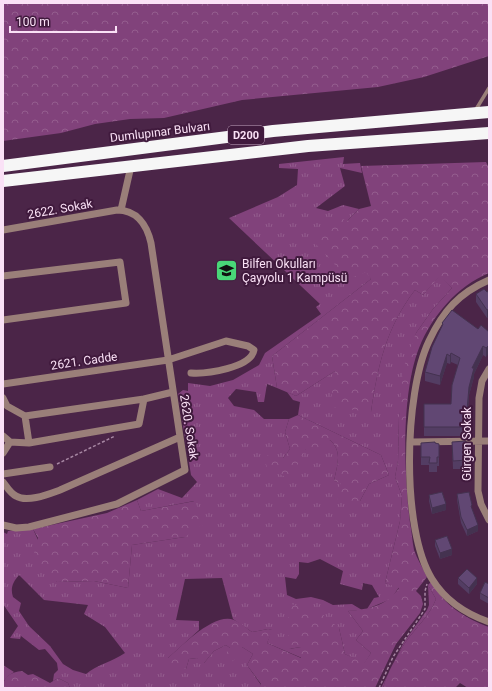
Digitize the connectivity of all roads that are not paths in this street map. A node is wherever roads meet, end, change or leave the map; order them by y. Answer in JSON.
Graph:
{"nodes":[{"id":1,"x":489,"y":88,"type":"edge"},
{"id":2,"x":489,"y":112,"type":"edge"},
{"id":3,"x":474,"y":113,"type":"junction"},
{"id":4,"x":489,"y":133,"type":"edge"},
{"id":5,"x":3,"y":166,"type":"edge"},
{"id":6,"x":131,"y":166,"type":"junction"},
{"id":7,"x":3,"y":181,"type":"edge"},
{"id":8,"x":121,"y":210,"type":"junction"},
{"id":9,"x":3,"y":230,"type":"edge"},
{"id":10,"x":3,"y":276,"type":"edge"},
{"id":11,"x":489,"y":280,"type":"edge"},
{"id":12,"x":3,"y":320,"type":"edge"},
{"id":13,"x":168,"y":360,"type":"junction"},
{"id":14,"x":489,"y":369,"type":"edge"},
{"id":15,"x":191,"y":373,"type":"dead end"},
{"id":16,"x":3,"y":384,"type":"edge"},
{"id":17,"x":173,"y":392,"type":"junction"},
{"id":18,"x":3,"y":398,"type":"edge"},
{"id":19,"x":144,"y":398,"type":"junction"},
{"id":20,"x":25,"y":416,"type":"junction"},
{"id":21,"x":3,"y":436,"type":"edge"},
{"id":22,"x":180,"y":437,"type":"junction"},
{"id":23,"x":479,"y":441,"type":"junction"},
{"id":24,"x":489,"y":441,"type":"edge"},
{"id":25,"x":10,"y":442,"type":"junction"},
{"id":26,"x":411,"y":442,"type":"junction"},
{"id":27,"x":29,"y":443,"type":"junction"},
{"id":28,"x":3,"y":453,"type":"edge"},
{"id":29,"x":50,"y":467,"type":"road end"},
{"id":30,"x":3,"y":474,"type":"edge"},
{"id":31,"x":3,"y":482,"type":"edge"},
{"id":32,"x":489,"y":520,"type":"edge"},
{"id":33,"x":3,"y":525,"type":"edge"},
{"id":34,"x":489,"y":622,"type":"edge"}],
"edges":[{"from":1,"to":3,"type":"lane"},
{"from":2,"to":3,"type":"highway","name":"Dumlupınar Bulvarı","number":"D200"},
{"from":3,"to":5,"type":"highway","name":"Dumlupınar Bulvarı","number":"D200"},
{"from":4,"to":6,"type":"highway","number":"D200"},
{"from":6,"to":7,"type":"highway","number":"D200"},
{"from":6,"to":8,"type":"street"},
{"from":8,"to":9,"type":"street","name":"2622. Sokak"},
{"from":8,"to":13,"type":"street","name":"2620. Sokak"},
{"from":10,"to":12,"type":"street"},
{"from":11,"to":26,"type":"street"},
{"from":13,"to":15,"type":"street","name":"2621. Cadde"},
{"from":13,"to":16,"type":"street","name":"2621. Cadde"},
{"from":13,"to":17,"type":"street","name":"2620. Sokak"},
{"from":14,"to":23,"type":"street","name":"Gürgen Sokak"},
{"from":17,"to":19,"type":"street"},
{"from":17,"to":22,"type":"street","name":"2620. Sokak"},
{"from":18,"to":20,"type":"street"},
{"from":19,"to":20,"type":"street"},
{"from":19,"to":27,"type":"street"},
{"from":20,"to":27,"type":"street"},
{"from":21,"to":25,"type":"street"},
{"from":22,"to":31,"type":"street"},
{"from":22,"to":33,"type":"street","name":"2620. Sokak"},
{"from":23,"to":24,"type":"street"},
{"from":23,"to":26,"type":"street"},
{"from":23,"to":32,"type":"street","name":"Gürgen Sokak"},
{"from":25,"to":27,"type":"street"},
{"from":25,"to":28,"type":"street"},
{"from":26,"to":34,"type":"street"},
{"from":29,"to":30,"type":"street"}]}
